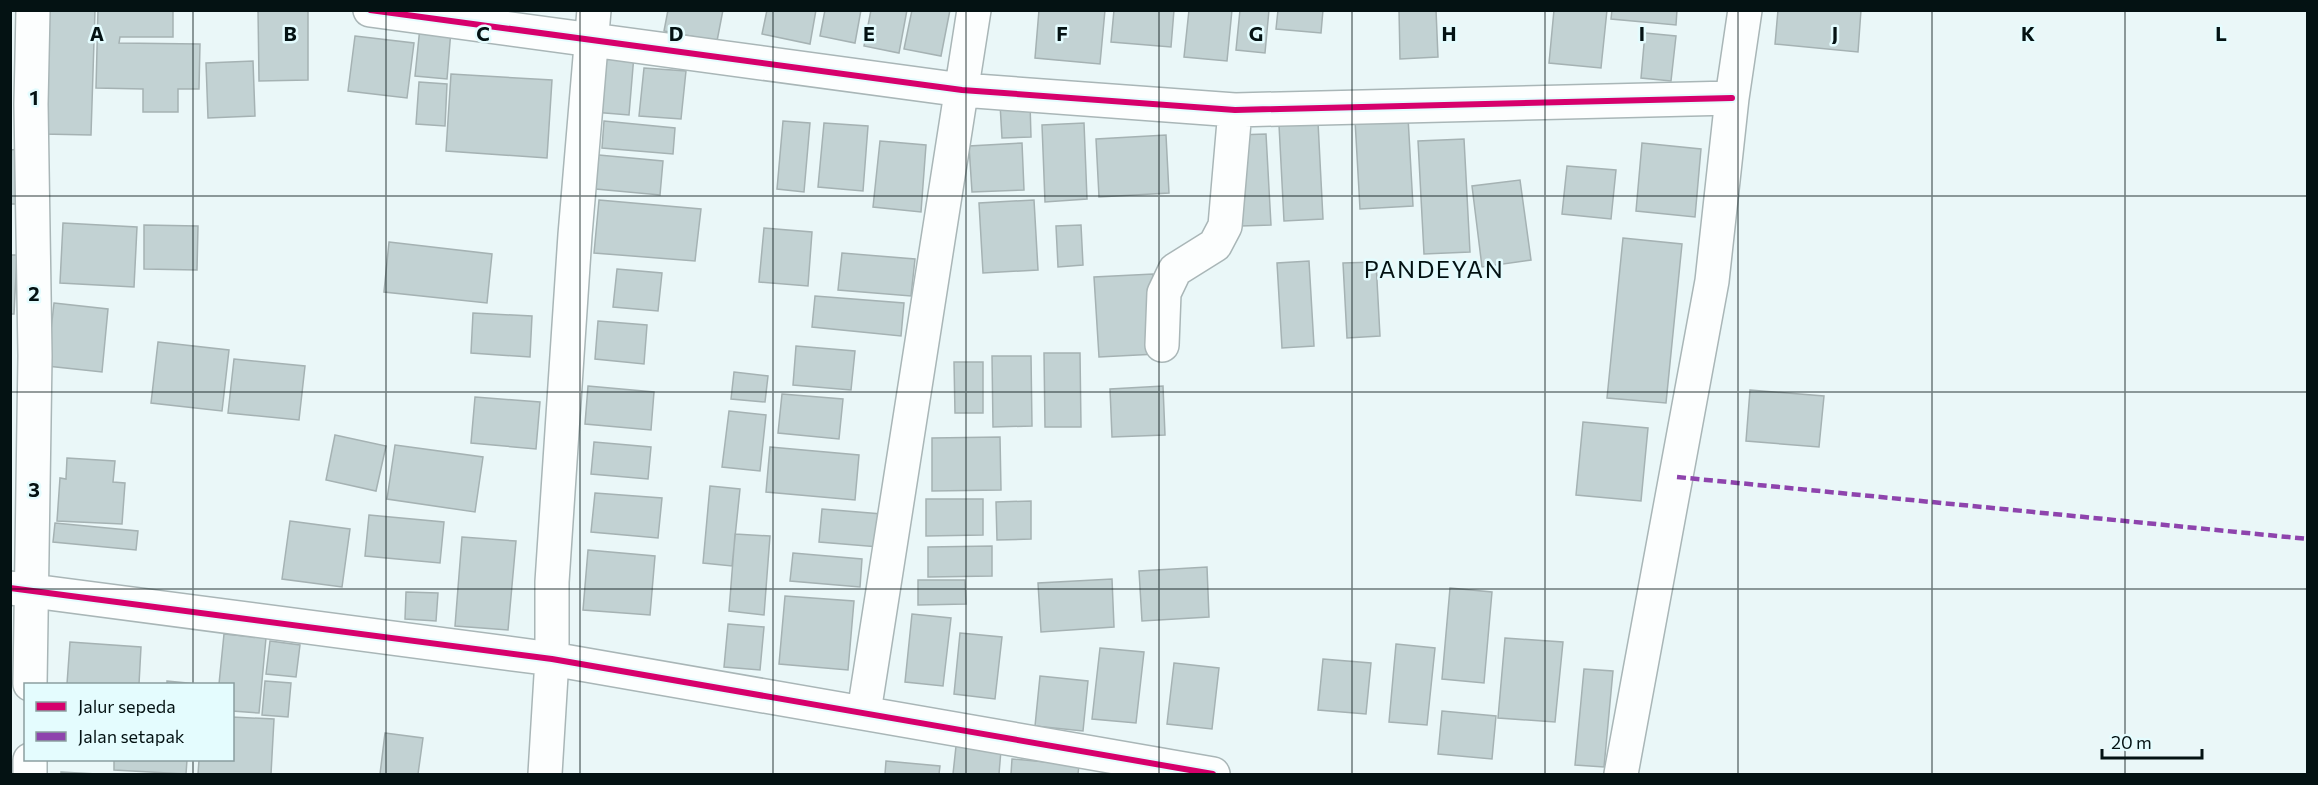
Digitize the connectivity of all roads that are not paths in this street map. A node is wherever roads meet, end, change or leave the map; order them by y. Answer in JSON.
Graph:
{"nodes":[{"id":1,"x":33,"y":10,"type":"edge"},
{"id":2,"x":370,"y":10,"type":"edge"},
{"id":3,"x":974,"y":10,"type":"edge"},
{"id":4,"x":1745,"y":10,"type":"edge"},
{"id":5,"x":593,"y":26,"type":"edge"},
{"id":6,"x":962,"y":90,"type":"junction"},
{"id":7,"x":1732,"y":98,"type":"junction"},
{"id":8,"x":21,"y":104,"type":"edge"},
{"id":9,"x":1235,"y":110,"type":"junction"},
{"id":10,"x":1162,"y":345,"type":"dead end"},
{"id":11,"x":20,"y":589,"type":"edge"},
{"id":12,"x":552,"y":659,"type":"junction"},
{"id":13,"x":30,"y":683,"type":"edge"},
{"id":14,"x":864,"y":712,"type":"junction"},
{"id":15,"x":545,"y":774,"type":"edge"},
{"id":16,"x":1213,"y":774,"type":"edge"},
{"id":17,"x":1621,"y":774,"type":"edge"}],
"edges":[{"from":1,"to":8,"type":"street"},
{"from":2,"to":5,"type":"street"},
{"from":3,"to":6,"type":"street"},
{"from":4,"to":7,"type":"street"},
{"from":5,"to":6,"type":"street"},
{"from":5,"to":12,"type":"street"},
{"from":6,"to":9,"type":"street"},
{"from":6,"to":14,"type":"street"},
{"from":7,"to":9,"type":"street"},
{"from":7,"to":17,"type":"street"},
{"from":8,"to":11,"type":"street"},
{"from":9,"to":10,"type":"street"},
{"from":11,"to":12,"type":"street"},
{"from":11,"to":13,"type":"street"},
{"from":12,"to":14,"type":"street"},
{"from":12,"to":15,"type":"street"},
{"from":14,"to":16,"type":"street"}]}
